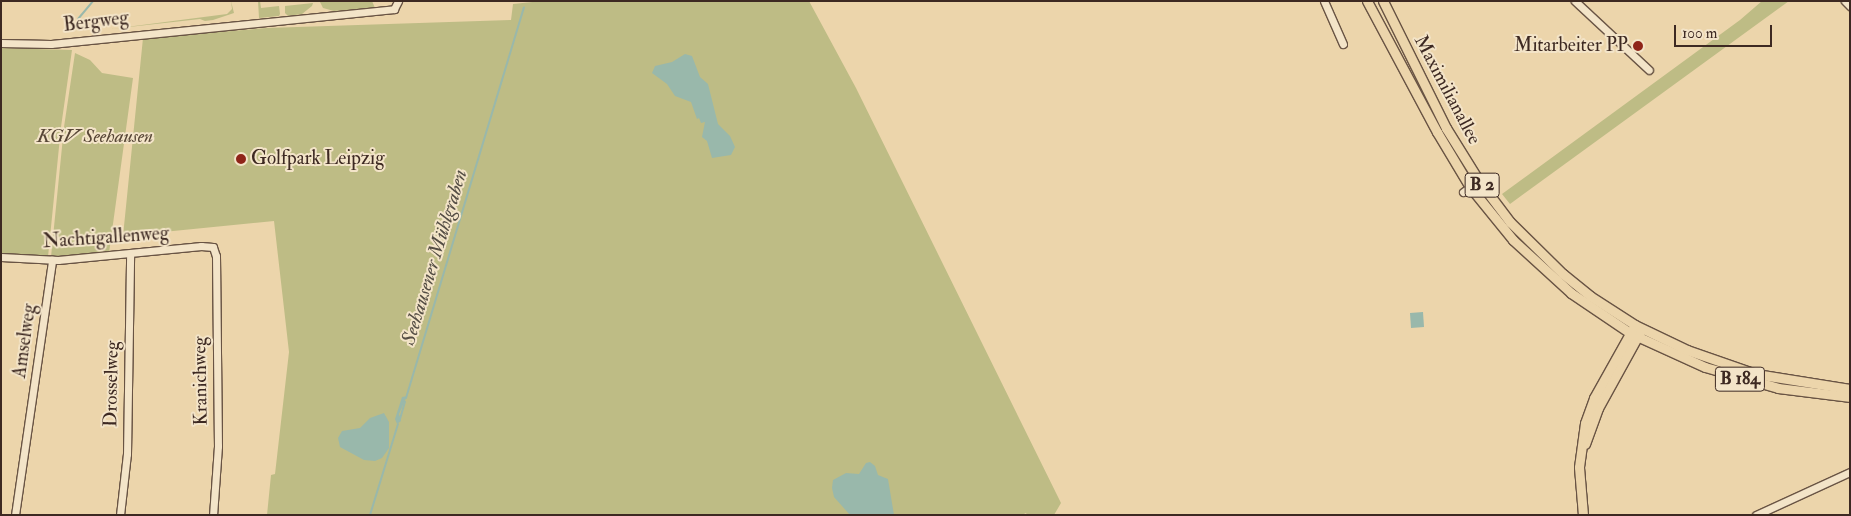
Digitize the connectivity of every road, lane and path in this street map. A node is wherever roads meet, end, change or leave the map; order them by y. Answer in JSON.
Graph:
{"nodes":[{"id":1,"x":398,"y":1,"type":"edge"},
{"id":2,"x":1324,"y":1,"type":"edge"},
{"id":3,"x":1368,"y":1,"type":"edge"},
{"id":4,"x":1383,"y":1,"type":"edge"},
{"id":5,"x":1575,"y":1,"type":"edge"},
{"id":6,"x":1845,"y":1,"type":"edge"},
{"id":7,"x":1850,"y":6,"type":"edge"},
{"id":8,"x":1,"y":43,"type":"edge"},
{"id":9,"x":1343,"y":44,"type":"dead end"},
{"id":10,"x":1649,"y":70,"type":"dead end"},
{"id":11,"x":213,"y":247,"type":"joint"},
{"id":12,"x":130,"y":254,"type":"junction"},
{"id":13,"x":1,"y":257,"type":"edge"},
{"id":14,"x":52,"y":260,"type":"junction"},
{"id":15,"x":1638,"y":327,"type":"junction"},
{"id":16,"x":1634,"y":335,"type":"junction"},
{"id":17,"x":1850,"y":389,"type":"edge"},
{"id":18,"x":1850,"y":397,"type":"edge"},
{"id":19,"x":1850,"y":472,"type":"edge"},
{"id":20,"x":15,"y":515,"type":"edge"},
{"id":21,"x":120,"y":515,"type":"edge"},
{"id":22,"x":213,"y":515,"type":"edge"},
{"id":23,"x":1583,"y":515,"type":"edge"},
{"id":24,"x":1756,"y":515,"type":"edge"}],
"edges":[{"from":1,"to":8,"type":"street","name":"Bergweg"},
{"from":2,"to":9,"type":"street"},
{"from":3,"to":16,"type":"main road","name":"Maximilianallee","number":"B 2"},
{"from":4,"to":15,"type":"main road","name":"Maximilianallee","number":"B 2"},
{"from":5,"to":10,"type":"street"},
{"from":6,"to":7,"type":"street"},
{"from":11,"to":12,"type":"street","name":"Nachtigallenweg"},
{"from":11,"to":22,"type":"street","name":"Kranichweg"},
{"from":12,"to":14,"type":"street","name":"Nachtigallenweg"},
{"from":12,"to":21,"type":"street","name":"Drosselweg"},
{"from":13,"to":14,"type":"street","name":"Nachtigallenweg"},
{"from":14,"to":20,"type":"street","name":"Amselweg"},
{"from":15,"to":16,"type":"main road"},
{"from":15,"to":17,"type":"main road","number":"B 184"},
{"from":16,"to":18,"type":"main road","name":"Maximilianallee","number":"B 184"},
{"from":16,"to":23,"type":"main road"},
{"from":19,"to":24,"type":"street"}]}
